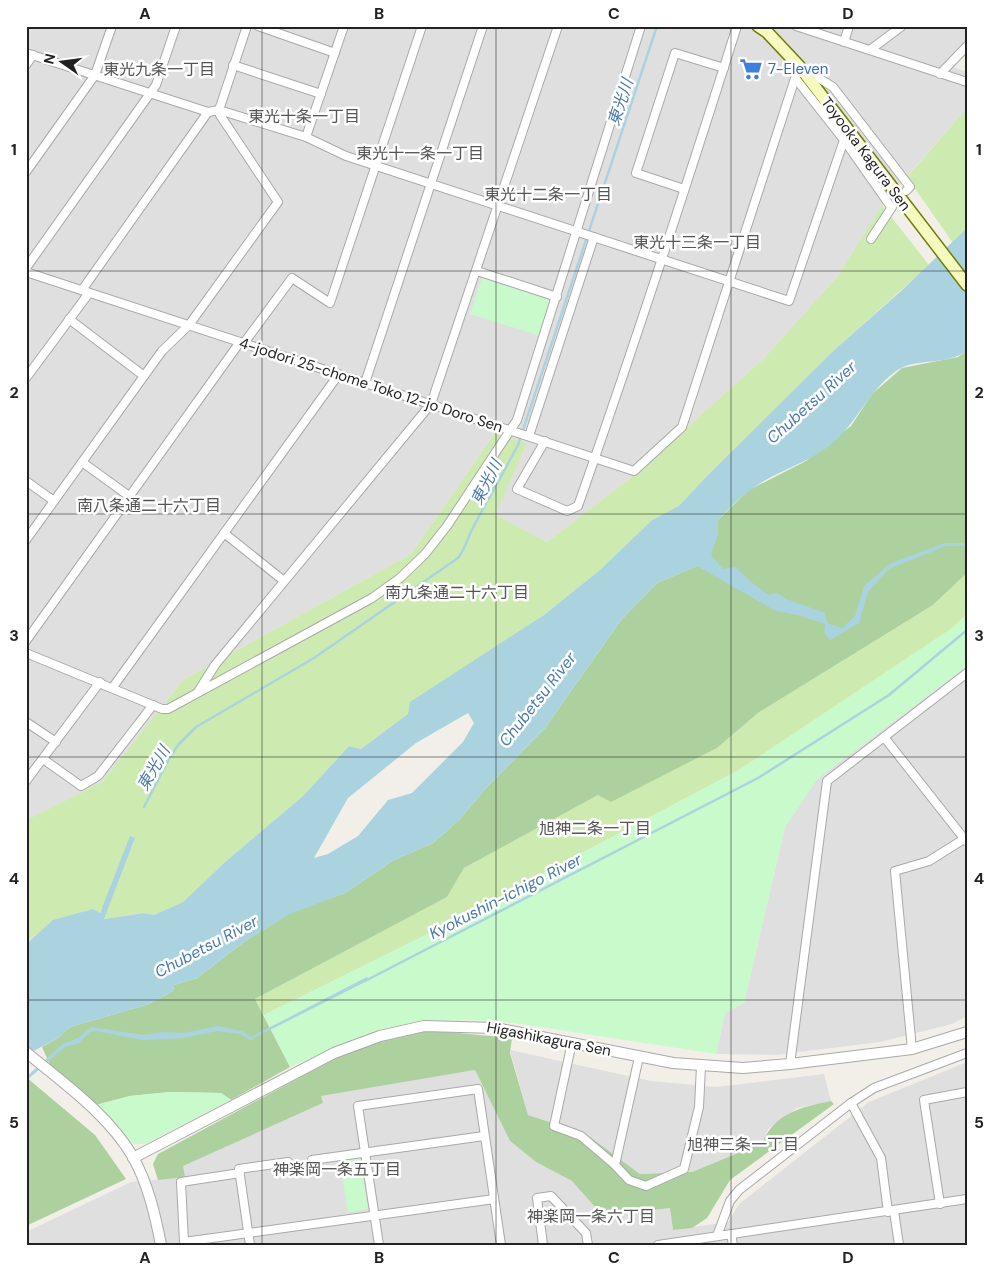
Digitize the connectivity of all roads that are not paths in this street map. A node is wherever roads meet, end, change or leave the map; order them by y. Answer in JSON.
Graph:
{"nodes":[{"id":1,"x":112,"y":26,"type":"edge"},
{"id":2,"x":176,"y":26,"type":"edge"},
{"id":3,"x":246,"y":26,"type":"edge"},
{"id":4,"x":258,"y":26,"type":"edge"},
{"id":5,"x":344,"y":26,"type":"edge"},
{"id":6,"x":422,"y":26,"type":"edge"},
{"id":7,"x":483,"y":26,"type":"edge"},
{"id":8,"x":558,"y":26,"type":"edge"},
{"id":9,"x":641,"y":26,"type":"edge"},
{"id":10,"x":737,"y":26,"type":"edge"},
{"id":11,"x":796,"y":26,"type":"edge"},
{"id":12,"x":849,"y":26,"type":"edge"},
{"id":13,"x":902,"y":26,"type":"edge"},
{"id":14,"x":765,"y":28,"type":"edge"},
{"id":15,"x":844,"y":42,"type":"junction"},
{"id":16,"x":967,"y":46,"type":"edge"},
{"id":17,"x":870,"y":50,"type":"junction"},
{"id":18,"x":335,"y":53,"type":"junction"},
{"id":19,"x":30,"y":54,"type":"edge"},
{"id":20,"x":26,"y":65,"type":"edge"},
{"id":21,"x":234,"y":65,"type":"junction"},
{"id":22,"x":799,"y":66,"type":"junction"},
{"id":23,"x":724,"y":68,"type":"junction"},
{"id":24,"x":940,"y":74,"type":"junction"},
{"id":25,"x":95,"y":75,"type":"junction"},
{"id":26,"x":796,"y":79,"type":"junction"},
{"id":27,"x":967,"y":82,"type":"edge"},
{"id":28,"x":151,"y":94,"type":"junction"},
{"id":29,"x":321,"y":94,"type":"junction"},
{"id":30,"x":219,"y":110,"type":"junction"},
{"id":31,"x":208,"y":112,"type":"junction"},
{"id":32,"x":306,"y":137,"type":"junction"},
{"id":33,"x":844,"y":140,"type":"junction"},
{"id":34,"x":376,"y":166,"type":"junction"},
{"id":35,"x":26,"y":172,"type":"edge"},
{"id":36,"x":430,"y":185,"type":"junction"},
{"id":37,"x":684,"y":189,"type":"junction"},
{"id":38,"x":906,"y":191,"type":"dead end"},
{"id":39,"x":498,"y":206,"type":"junction"},
{"id":40,"x":586,"y":234,"type":"junction"},
{"id":41,"x":871,"y":239,"type":"dead end"},
{"id":42,"x":662,"y":259,"type":"junction"},
{"id":43,"x":26,"y":268,"type":"edge"},
{"id":44,"x":477,"y":271,"type":"junction"},
{"id":45,"x":26,"y":272,"type":"edge"},
{"id":46,"x":731,"y":282,"type":"junction"},
{"id":47,"x":967,"y":285,"type":"edge"},
{"id":48,"x":86,"y":292,"type":"junction"},
{"id":49,"x":557,"y":297,"type":"junction"},
{"id":50,"x":69,"y":319,"type":"junction"},
{"id":51,"x":189,"y":325,"type":"junction"},
{"id":52,"x":242,"y":342,"type":"junction"},
{"id":53,"x":339,"y":374,"type":"junction"},
{"id":54,"x":144,"y":376,"type":"junction"},
{"id":55,"x":26,"y":378,"type":"edge"},
{"id":56,"x":365,"y":383,"type":"junction"},
{"id":57,"x":431,"y":404,"type":"junction"},
{"id":58,"x":521,"y":433,"type":"junction"},
{"id":59,"x":546,"y":441,"type":"junction"},
{"id":60,"x":595,"y":458,"type":"junction"},
{"id":61,"x":82,"y":462,"type":"junction"},
{"id":62,"x":26,"y":481,"type":"edge"},
{"id":63,"x":130,"y":496,"type":"junction"},
{"id":64,"x":54,"y":501,"type":"junction"},
{"id":65,"x":224,"y":533,"type":"junction"},
{"id":66,"x":26,"y":540,"type":"edge"},
{"id":67,"x":284,"y":581,"type":"junction"},
{"id":68,"x":26,"y":641,"type":"edge"},
{"id":69,"x":27,"y":655,"type":"edge"},
{"id":70,"x":967,"y":673,"type":"edge"},
{"id":71,"x":100,"y":682,"type":"junction"},
{"id":72,"x":113,"y":687,"type":"junction"},
{"id":73,"x":197,"y":694,"type":"junction"},
{"id":74,"x":152,"y":706,"type":"junction"},
{"id":75,"x":26,"y":722,"type":"edge"},
{"id":76,"x":884,"y":737,"type":"junction"},
{"id":77,"x":56,"y":742,"type":"junction"},
{"id":78,"x":43,"y":759,"type":"junction"},
{"id":79,"x":26,"y":781,"type":"edge"},
{"id":80,"x":965,"y":841,"type":"edge"},
{"id":81,"x":967,"y":1032,"type":"edge"},
{"id":82,"x":572,"y":1042,"type":"junction"},
{"id":83,"x":912,"y":1049,"type":"junction"},
{"id":84,"x":26,"y":1052,"type":"edge"},
{"id":85,"x":967,"y":1053,"type":"edge"},
{"id":86,"x":639,"y":1057,"type":"junction"},
{"id":87,"x":790,"y":1064,"type":"junction"},
{"id":88,"x":701,"y":1066,"type":"junction"},
{"id":89,"x":967,"y":1092,"type":"edge"},
{"id":90,"x":850,"y":1103,"type":"junction"},
{"id":91,"x":484,"y":1136,"type":"junction"},
{"id":92,"x":365,"y":1152,"type":"junction"},
{"id":93,"x":133,"y":1158,"type":"junction"},
{"id":94,"x":312,"y":1160,"type":"dead end"},
{"id":95,"x":288,"y":1162,"type":"dead end"},
{"id":96,"x":616,"y":1165,"type":"junction"},
{"id":97,"x":240,"y":1173,"type":"junction"},
{"id":98,"x":494,"y":1199,"type":"junction"},
{"id":99,"x":967,"y":1200,"type":"edge"},
{"id":100,"x":940,"y":1204,"type":"junction"},
{"id":101,"x":891,"y":1212,"type":"junction"},
{"id":102,"x":375,"y":1214,"type":"junction"},
{"id":103,"x":248,"y":1232,"type":"junction"},
{"id":104,"x":731,"y":1234,"type":"junction"},
{"id":105,"x":717,"y":1236,"type":"junction"},
{"id":106,"x":161,"y":1245,"type":"edge"},
{"id":107,"x":250,"y":1245,"type":"edge"},
{"id":108,"x":379,"y":1245,"type":"edge"},
{"id":109,"x":501,"y":1245,"type":"edge"},
{"id":110,"x":543,"y":1245,"type":"edge"},
{"id":111,"x":588,"y":1245,"type":"edge"},
{"id":112,"x":658,"y":1245,"type":"edge"},
{"id":113,"x":732,"y":1245,"type":"edge"},
{"id":114,"x":899,"y":1245,"type":"edge"}],
"edges":[{"from":1,"to":25,"type":"street"},
{"from":2,"to":28,"type":"street"},
{"from":3,"to":21,"type":"street"},
{"from":4,"to":18,"type":"street"},
{"from":5,"to":18,"type":"street"},
{"from":6,"to":34,"type":"street"},
{"from":7,"to":36,"type":"street"},
{"from":8,"to":39,"type":"street"},
{"from":9,"to":40,"type":"street","name":"4-jodori 25-chome Toko 12-jo Doro Sen"},
{"from":10,"to":23,"type":"street"},
{"from":11,"to":15,"type":"street"},
{"from":12,"to":15,"type":"street"},
{"from":13,"to":17,"type":"street"},
{"from":14,"to":22,"type":"main road","name":"Toyooka Kagura Sen"},
{"from":15,"to":17,"type":"street"},
{"from":16,"to":24,"type":"street"},
{"from":17,"to":24,"type":"street"},
{"from":18,"to":29,"type":"street"},
{"from":19,"to":20,"type":"street"},
{"from":19,"to":25,"type":"street"},
{"from":21,"to":29,"type":"street"},
{"from":21,"to":30,"type":"street"},
{"from":22,"to":26,"type":"street"},
{"from":22,"to":38,"type":"street"},
{"from":22,"to":47,"type":"main road","name":"Toyooka Kagura Sen"},
{"from":23,"to":37,"type":"street"},
{"from":23,"to":37,"type":"street"},
{"from":24,"to":27,"type":"street"},
{"from":25,"to":28,"type":"street"},
{"from":25,"to":35,"type":"street"},
{"from":26,"to":33,"type":"street"},
{"from":26,"to":46,"type":"street"},
{"from":28,"to":31,"type":"street"},
{"from":28,"to":43,"type":"street"},
{"from":29,"to":32,"type":"street"},
{"from":30,"to":31,"type":"street"},
{"from":30,"to":32,"type":"street"},
{"from":30,"to":51,"type":"street"},
{"from":31,"to":48,"type":"street"},
{"from":32,"to":34,"type":"street"},
{"from":33,"to":41,"type":"street"},
{"from":33,"to":46,"type":"street"},
{"from":34,"to":36,"type":"street"},
{"from":34,"to":52,"type":"street"},
{"from":36,"to":39,"type":"street"},
{"from":36,"to":56,"type":"street"},
{"from":37,"to":42,"type":"street"},
{"from":39,"to":40,"type":"street"},
{"from":39,"to":44,"type":"street"},
{"from":40,"to":42,"type":"street"},
{"from":40,"to":49,"type":"street","name":"4-jodori 25-chome Toko 12-jo Doro Sen"},
{"from":40,"to":58,"type":"street"},
{"from":42,"to":46,"type":"street"},
{"from":42,"to":60,"type":"street"},
{"from":44,"to":49,"type":"street"},
{"from":44,"to":57,"type":"street"},
{"from":45,"to":48,"type":"street","name":"4-jodori 25-chome Toko 12-jo Doro Sen"},
{"from":46,"to":60,"type":"street"},
{"from":48,"to":50,"type":"street"},
{"from":48,"to":51,"type":"street","name":"4-jodori 25-chome Toko 12-jo Doro Sen"},
{"from":49,"to":58,"type":"street","name":"4-jodori 25-chome Toko 12-jo Doro Sen"},
{"from":50,"to":54,"type":"street"},
{"from":50,"to":55,"type":"street"},
{"from":51,"to":52,"type":"street","name":"4-jodori 25-chome Toko 12-jo Doro Sen"},
{"from":51,"to":54,"type":"street"},
{"from":52,"to":53,"type":"street","name":"4-jodori 25-chome Toko 12-jo Doro Sen"},
{"from":52,"to":63,"type":"street"},
{"from":53,"to":56,"type":"street","name":"4-jodori 25-chome Toko 12-jo Doro Sen"},
{"from":53,"to":65,"type":"street"},
{"from":54,"to":61,"type":"street"},
{"from":56,"to":57,"type":"street","name":"4-jodori 25-chome Toko 12-jo Doro Sen"},
{"from":57,"to":58,"type":"street","name":"4-jodori 25-chome Toko 12-jo Doro Sen"},
{"from":57,"to":67,"type":"street"},
{"from":58,"to":59,"type":"street"},
{"from":58,"to":73,"type":"street"},
{"from":59,"to":60,"type":"street"},
{"from":59,"to":60,"type":"street"},
{"from":61,"to":63,"type":"street"},
{"from":61,"to":64,"type":"street"},
{"from":62,"to":64,"type":"street"},
{"from":63,"to":68,"type":"street"},
{"from":64,"to":66,"type":"street"},
{"from":65,"to":67,"type":"street"},
{"from":65,"to":72,"type":"street"},
{"from":67,"to":73,"type":"street"},
{"from":69,"to":71,"type":"street"},
{"from":70,"to":76,"type":"street"},
{"from":71,"to":72,"type":"street"},
{"from":71,"to":77,"type":"street"},
{"from":72,"to":74,"type":"street"},
{"from":73,"to":74,"type":"street"},
{"from":74,"to":78,"type":"street"},
{"from":75,"to":77,"type":"street"},
{"from":76,"to":80,"type":"street"},
{"from":76,"to":87,"type":"street"},
{"from":77,"to":78,"type":"street"},
{"from":78,"to":79,"type":"street"},
{"from":80,"to":83,"type":"street"},
{"from":81,"to":83,"type":"street","name":"Higashikagura Sen"},
{"from":82,"to":86,"type":"street","name":"Higashikagura Sen"},
{"from":82,"to":93,"type":"street","name":"Higashikagura Sen"},
{"from":82,"to":96,"type":"street"},
{"from":83,"to":87,"type":"street","name":"Higashikagura Sen"},
{"from":84,"to":93,"type":"street"},
{"from":85,"to":90,"type":"street"},
{"from":86,"to":88,"type":"street","name":"Higashikagura Sen"},
{"from":86,"to":96,"type":"street"},
{"from":87,"to":88,"type":"street","name":"Higashikagura Sen"},
{"from":88,"to":96,"type":"street"},
{"from":89,"to":100,"type":"street"},
{"from":90,"to":101,"type":"street"},
{"from":90,"to":105,"type":"street"},
{"from":91,"to":92,"type":"street"},
{"from":91,"to":92,"type":"street"},
{"from":91,"to":98,"type":"street"},
{"from":92,"to":94,"type":"street"},
{"from":92,"to":102,"type":"street"},
{"from":93,"to":106,"type":"street"},
{"from":95,"to":97,"type":"street"},
{"from":97,"to":103,"type":"street"},
{"from":97,"to":103,"type":"street"},
{"from":98,"to":102,"type":"street"},
{"from":98,"to":109,"type":"street"},
{"from":99,"to":100,"type":"street"},
{"from":100,"to":101,"type":"street"},
{"from":101,"to":104,"type":"street"},
{"from":101,"to":114,"type":"street"},
{"from":102,"to":103,"type":"street"},
{"from":102,"to":108,"type":"street"},
{"from":103,"to":107,"type":"street"},
{"from":104,"to":105,"type":"street"},
{"from":104,"to":113,"type":"street"},
{"from":105,"to":112,"type":"street"},
{"from":110,"to":111,"type":"street"}]}
